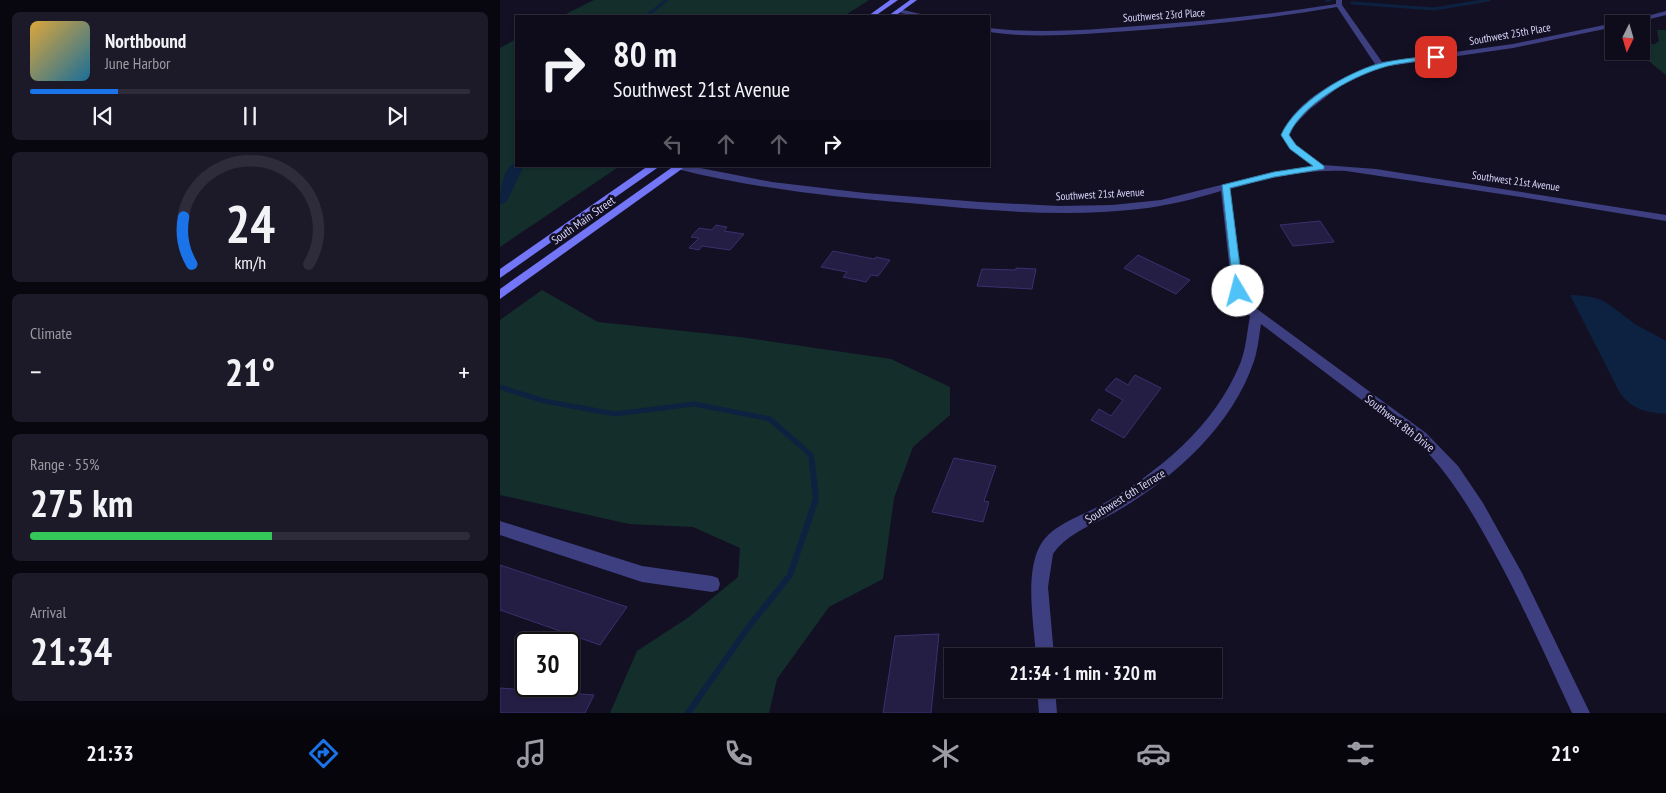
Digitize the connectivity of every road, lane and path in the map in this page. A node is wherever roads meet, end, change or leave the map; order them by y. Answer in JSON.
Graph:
{"nodes":[{"id":1,"x":895,"y":0,"type":"edge"},
{"id":2,"x":914,"y":0,"type":"edge"},
{"id":3,"x":1339,"y":3,"type":"edge"},
{"id":4,"x":884,"y":7,"type":"junction"},
{"id":5,"x":899,"y":11,"type":"junction"},
{"id":6,"x":1666,"y":13,"type":"edge"},
{"id":7,"x":872,"y":15,"type":"edge"},
{"id":8,"x":893,"y":15,"type":"edge"},
{"id":9,"x":919,"y":15,"type":"edge"},
{"id":10,"x":1650,"y":17,"type":"edge"},
{"id":11,"x":1605,"y":27,"type":"edge"},
{"id":12,"x":990,"y":30,"type":"edge"},
{"id":13,"x":1380,"y":65,"type":"junction"},
{"id":14,"x":654,"y":167,"type":"edge"},
{"id":15,"x":680,"y":167,"type":"edge"},
{"id":16,"x":1321,"y":168,"type":"junction"},
{"id":17,"x":1225,"y":187,"type":"junction"},
{"id":18,"x":1666,"y":218,"type":"edge"},
{"id":19,"x":500,"y":274,"type":"edge"},
{"id":20,"x":500,"y":295,"type":"edge"},
{"id":21,"x":1256,"y":316,"type":"junction"},
{"id":22,"x":500,"y":528,"type":"edge"},
{"id":23,"x":712,"y":584,"type":"dead end"},
{"id":24,"x":1045,"y":648,"type":"edge"},
{"id":25,"x":1047,"y":698,"type":"edge"},
{"id":26,"x":1048,"y":713,"type":"edge"},
{"id":27,"x":1581,"y":713,"type":"edge"}],
"edges":[{"from":1,"to":4,"type":"main road"},
{"from":2,"to":5,"type":"main road"},
{"from":3,"to":12,"type":"street","name":"Southwest 23rd Place"},
{"from":3,"to":13,"type":"street"},
{"from":4,"to":5,"type":"main road"},
{"from":4,"to":7,"type":"main road"},
{"from":5,"to":8,"type":"main road"},
{"from":5,"to":9,"type":"street"},
{"from":6,"to":10,"type":"street"},
{"from":11,"to":13,"type":"street","name":"Southwest 25th Place"},
{"from":13,"to":16,"type":"street"},
{"from":14,"to":19,"type":"main road","name":"South Main Street"},
{"from":15,"to":17,"type":"street","name":"Southwest 21st Avenue"},
{"from":15,"to":20,"type":"main road","name":"South Main Street"},
{"from":16,"to":17,"type":"street","name":"Southwest 21st Avenue"},
{"from":16,"to":18,"type":"street","name":"Southwest 21st Avenue"},
{"from":17,"to":21,"type":"street","name":"Southwest 8th Drive"},
{"from":21,"to":24,"type":"street","name":"Southwest 6th Terrace"},
{"from":21,"to":27,"type":"street","name":"Southwest 8th Drive"},
{"from":22,"to":23,"type":"street"},
{"from":25,"to":26,"type":"street"}]}
